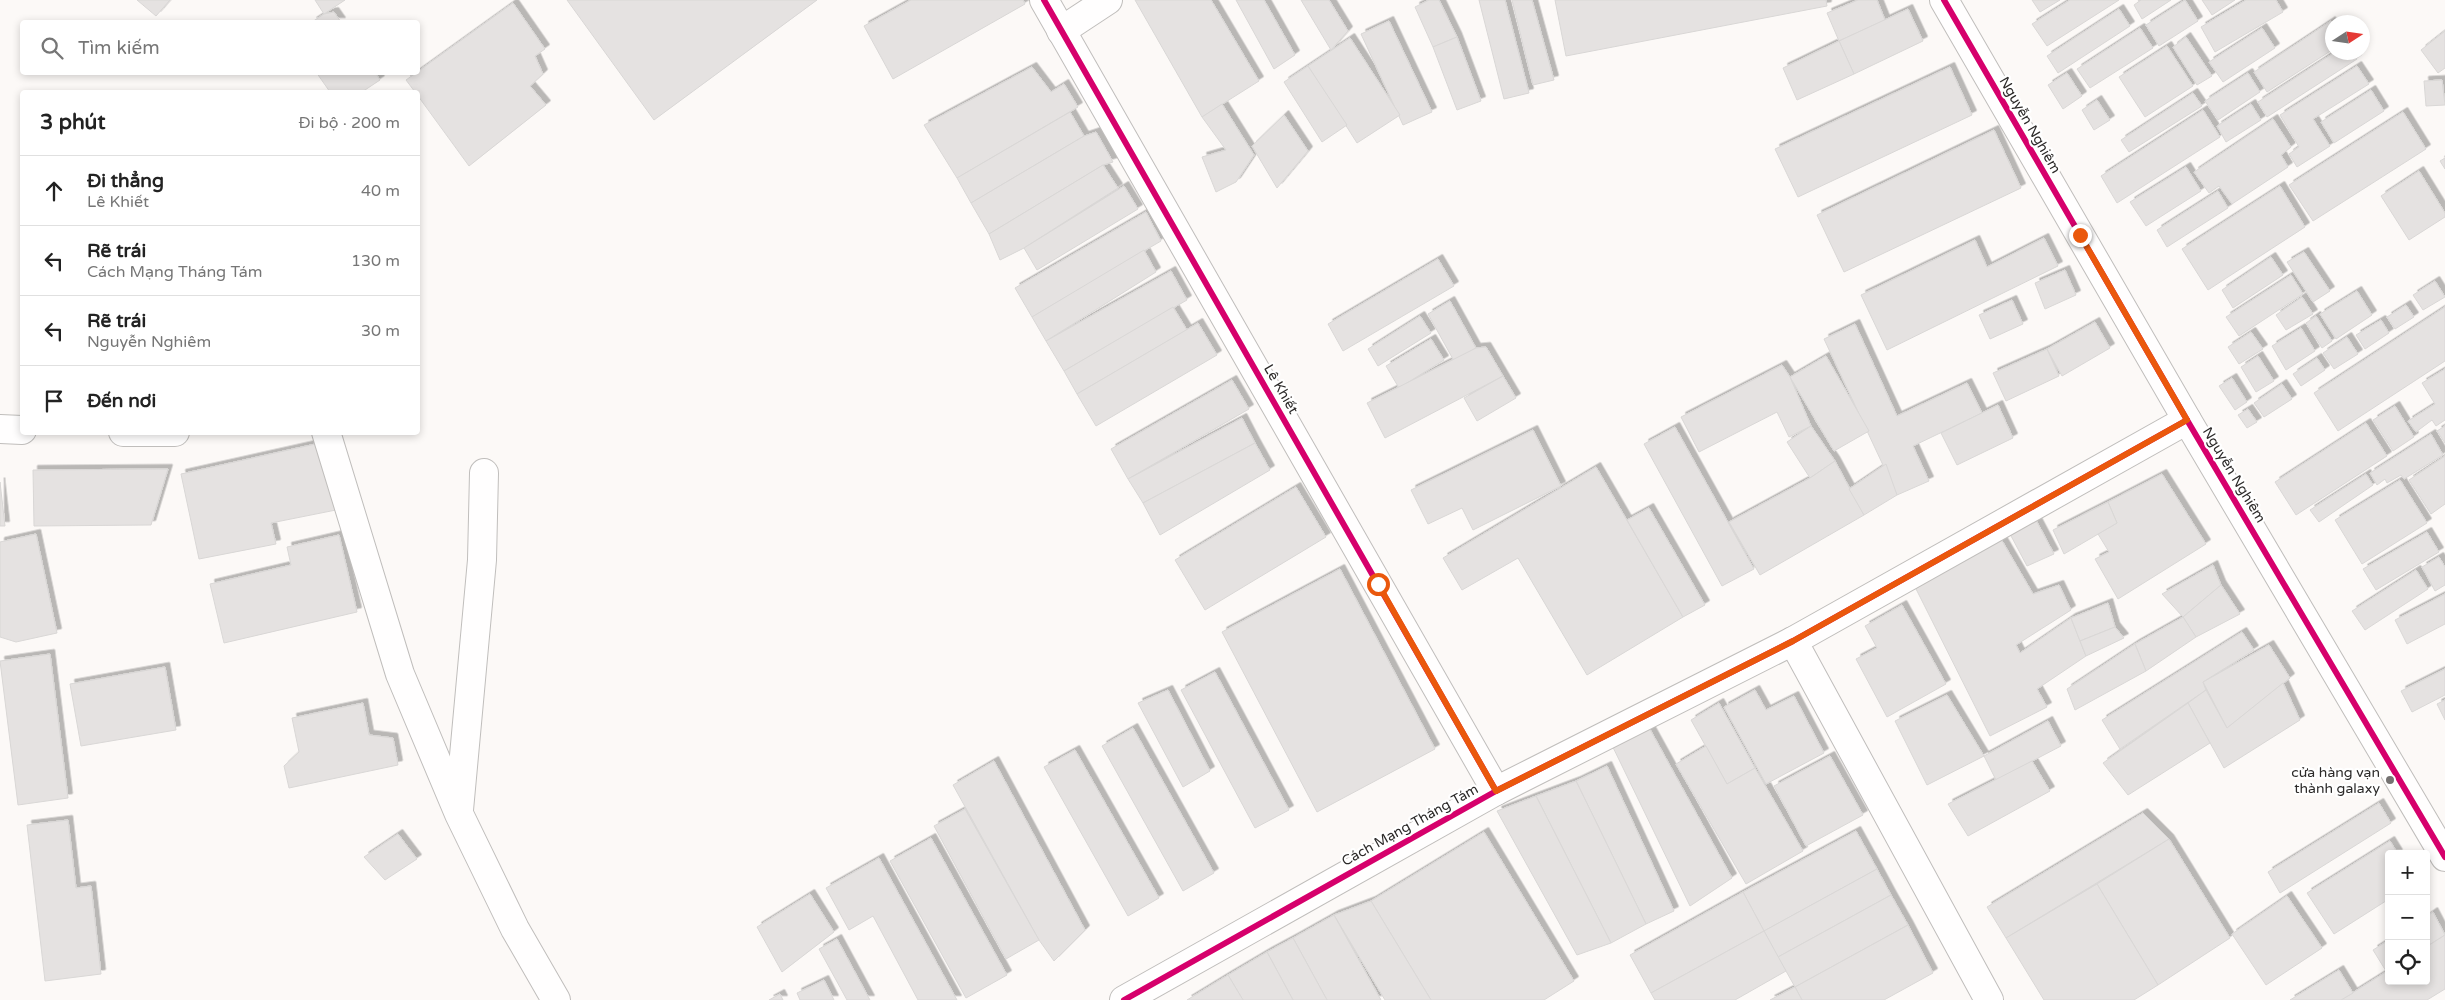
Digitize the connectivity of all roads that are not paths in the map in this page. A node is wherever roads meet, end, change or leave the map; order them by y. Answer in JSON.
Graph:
{"nodes":[{"id":1,"x":1044,"y":0,"type":"edge"},
{"id":2,"x":1108,"y":0,"type":"edge"},
{"id":3,"x":1944,"y":0,"type":"edge"},
{"id":4,"x":1062,"y":31,"type":"junction"},
{"id":5,"x":2187,"y":420,"type":"junction"},
{"id":6,"x":0,"y":429,"type":"edge"},
{"id":7,"x":20,"y":430,"type":"edge"},
{"id":8,"x":327,"y":435,"type":"edge"},
{"id":9,"x":484,"y":473,"type":"dead end"},
{"id":10,"x":1793,"y":641,"type":"junction"},
{"id":11,"x":1496,"y":791,"type":"junction"},
{"id":12,"x":459,"y":814,"type":"junction"},
{"id":13,"x":2445,"y":857,"type":"edge"},
{"id":14,"x":556,"y":1000,"type":"edge"},
{"id":15,"x":1124,"y":1000,"type":"edge"},
{"id":16,"x":1989,"y":1000,"type":"edge"}],
"edges":[{"from":1,"to":4,"type":"street","name":"Lê Khiết"},
{"from":2,"to":4,"type":"street"},
{"from":3,"to":5,"type":"street","name":"Nguyễn Nghiêm"},
{"from":4,"to":11,"type":"street","name":"Lê Khiết"},
{"from":5,"to":10,"type":"street","name":"Cách Mạng Tháng Tám"},
{"from":5,"to":13,"type":"street","name":"Nguyễn Nghiêm"},
{"from":6,"to":7,"type":"street"},
{"from":8,"to":12,"type":"street"},
{"from":9,"to":12,"type":"street"},
{"from":10,"to":11,"type":"street","name":"Cách Mạng Tháng Tám"},
{"from":10,"to":16,"type":"street"},
{"from":11,"to":15,"type":"street","name":"Cách Mạng Tháng Tám"},
{"from":12,"to":14,"type":"street"}]}
